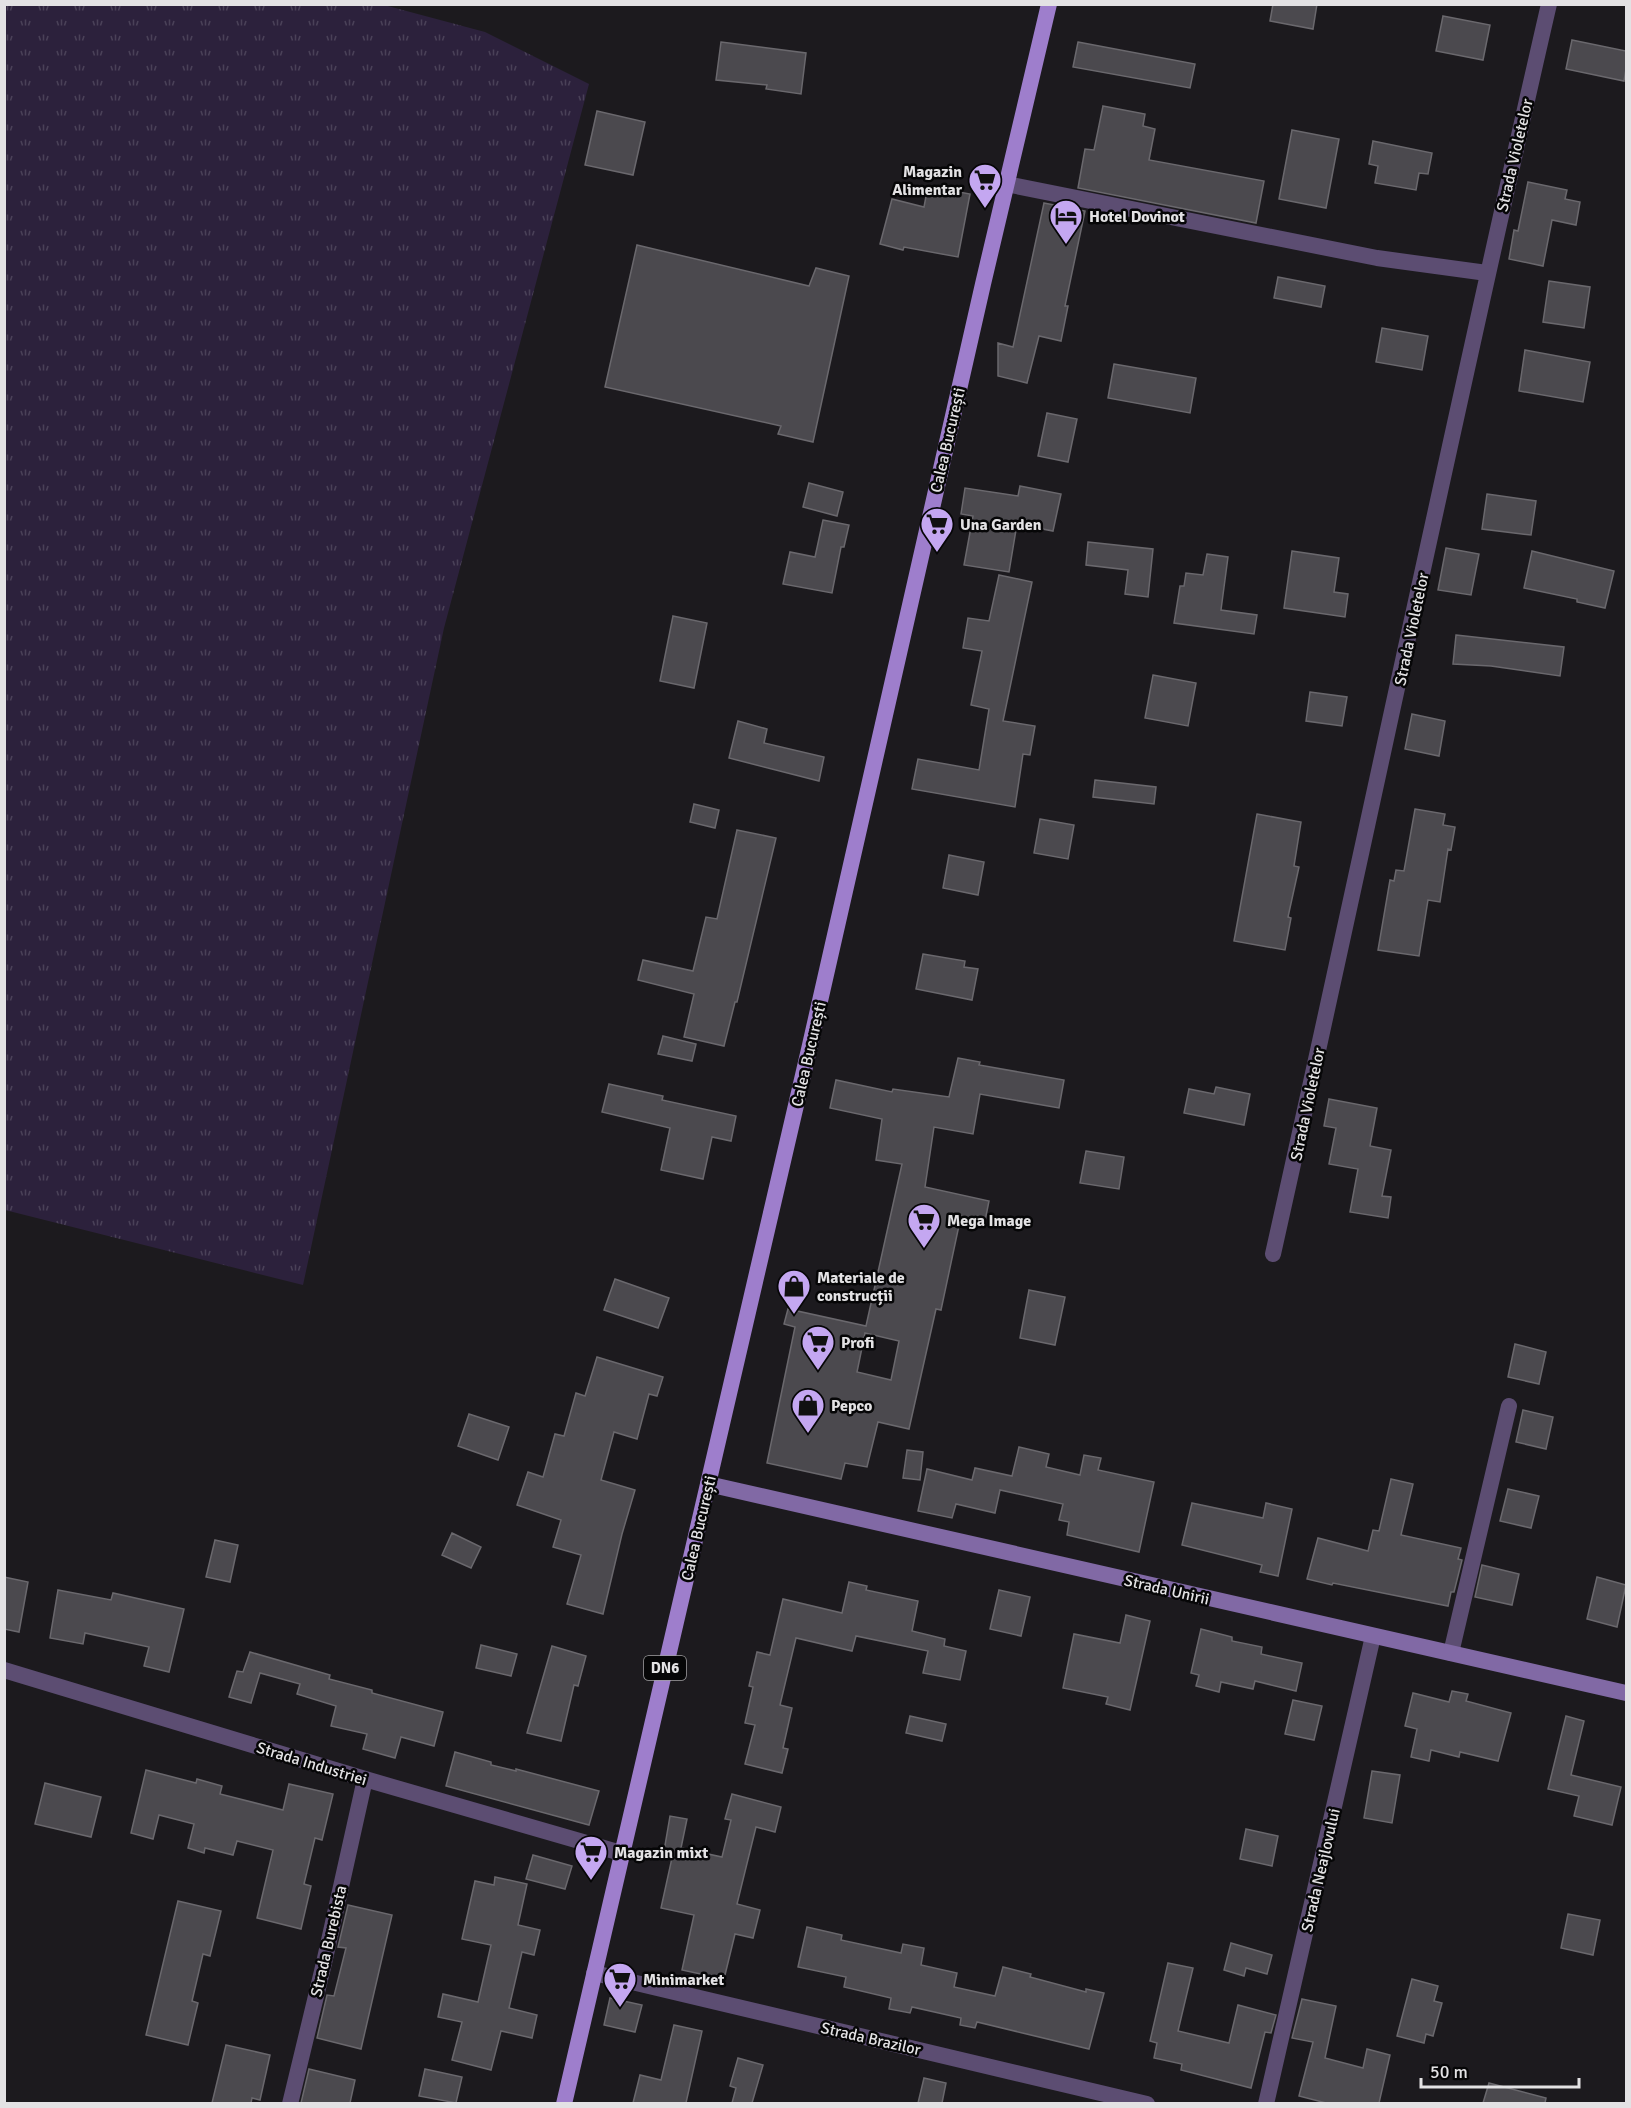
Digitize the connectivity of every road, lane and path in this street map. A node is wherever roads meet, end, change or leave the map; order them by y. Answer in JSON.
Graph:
{"nodes":[{"id":1,"x":1049,"y":4,"type":"edge"},
{"id":2,"x":1549,"y":4,"type":"edge"},
{"id":3,"x":1006,"y":184,"type":"junction"},
{"id":4,"x":1487,"y":273,"type":"junction"},
{"id":5,"x":1273,"y":1254,"type":"dead end"},
{"id":6,"x":1509,"y":1406,"type":"dead end"},
{"id":7,"x":708,"y":1484,"type":"junction"},
{"id":8,"x":1373,"y":1636,"type":"junction"},
{"id":9,"x":1451,"y":1653,"type":"junction"},
{"id":10,"x":4,"y":1670,"type":"edge"},
{"id":11,"x":1626,"y":1693,"type":"edge"},
{"id":12,"x":365,"y":1779,"type":"junction"},
{"id":13,"x":621,"y":1853,"type":"junction"},
{"id":14,"x":594,"y":1973,"type":"junction"},
{"id":15,"x":290,"y":2103,"type":"edge"},
{"id":16,"x":564,"y":2103,"type":"edge"},
{"id":17,"x":1147,"y":2103,"type":"edge"},
{"id":18,"x":1266,"y":2103,"type":"edge"}],
"edges":[{"from":1,"to":3,"type":"main road","name":"Calea București","number":"DN6"},
{"from":2,"to":4,"type":"street","name":"Strada Violetelor"},
{"from":3,"to":4,"type":"street"},
{"from":3,"to":7,"type":"main road","name":"Calea București","number":"DN6"},
{"from":4,"to":5,"type":"street","name":"Strada Violetelor"},
{"from":6,"to":9,"type":"street"},
{"from":7,"to":8,"type":"main road","name":"Strada Unirii"},
{"from":7,"to":13,"type":"main road","name":"Calea București","number":"DN6"},
{"from":8,"to":9,"type":"main road","name":"Strada Unirii"},
{"from":8,"to":18,"type":"street","name":"Strada Neajlovului"},
{"from":9,"to":11,"type":"main road","name":"Strada Unirii"},
{"from":10,"to":12,"type":"street","name":"Strada Industriei"},
{"from":12,"to":13,"type":"street","name":"Strada Industriei"},
{"from":12,"to":15,"type":"street","name":"Strada Burebista"},
{"from":13,"to":14,"type":"main road","name":"Calea București","number":"DN6"},
{"from":14,"to":16,"type":"main road","name":"Calea București","number":"DN6"},
{"from":14,"to":17,"type":"street","name":"Strada Brazilor"}]}
